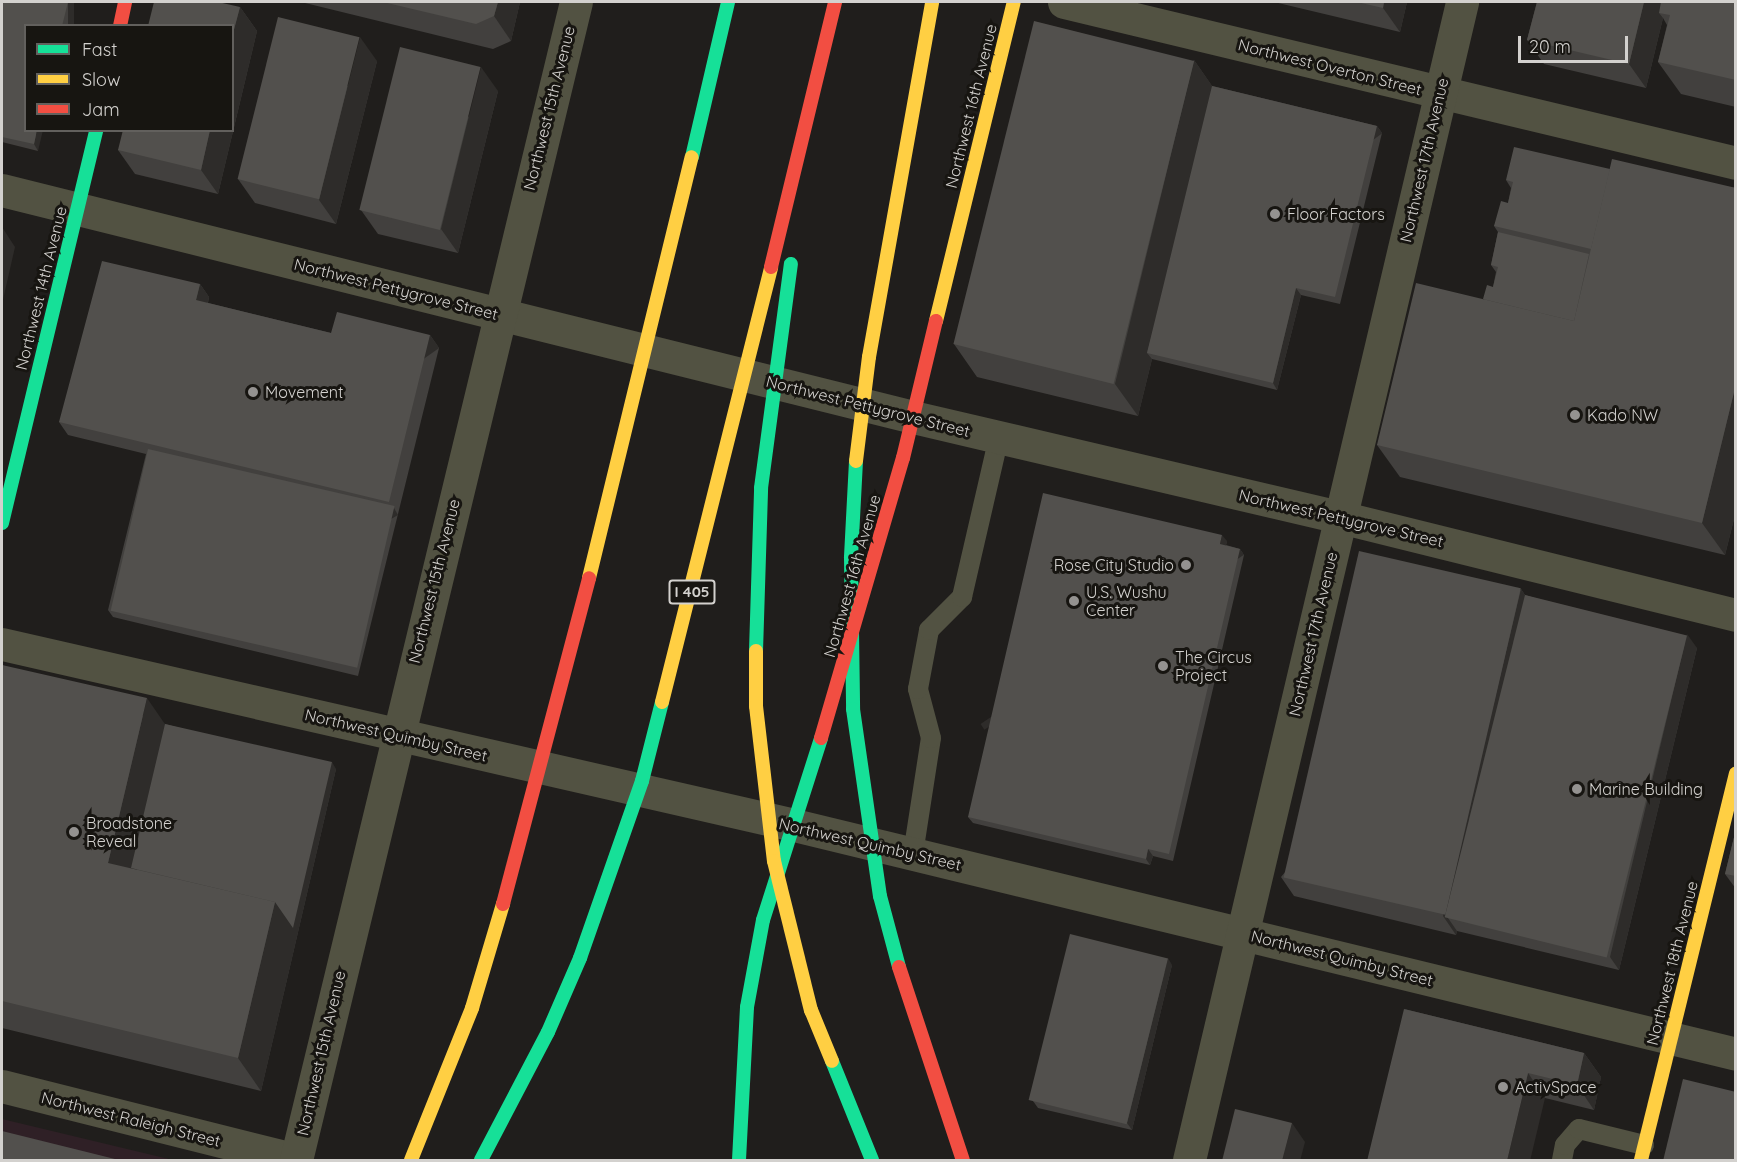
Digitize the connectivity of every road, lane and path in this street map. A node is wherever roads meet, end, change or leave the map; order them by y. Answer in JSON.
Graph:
{"nodes":[{"id":1,"x":125,"y":2,"type":"edge"},
{"id":2,"x":576,"y":2,"type":"edge"},
{"id":3,"x":728,"y":2,"type":"edge"},
{"id":4,"x":826,"y":2,"type":"edge"},
{"id":5,"x":835,"y":2,"type":"edge"},
{"id":6,"x":932,"y":2,"type":"edge"},
{"id":7,"x":1014,"y":2,"type":"edge"},
{"id":8,"x":1064,"y":2,"type":"edge"},
{"id":9,"x":1462,"y":2,"type":"edge"},
{"id":10,"x":120,"y":24,"type":"edge"},
{"id":11,"x":1440,"y":94,"type":"junction"},
{"id":12,"x":96,"y":132,"type":"edge"},
{"id":13,"x":1736,"y":163,"type":"edge"},
{"id":14,"x":2,"y":190,"type":"edge"},
{"id":15,"x":78,"y":207,"type":"junction"},
{"id":16,"x":796,"y":227,"type":"dead end"},
{"id":17,"x":793,"y":250,"type":"dead end"},
{"id":18,"x":498,"y":315,"type":"junction"},
{"id":19,"x":913,"y":417,"type":"junction"},
{"id":20,"x":999,"y":437,"type":"junction"},
{"id":21,"x":1340,"y":517,"type":"junction"},
{"id":22,"x":2,"y":522,"type":"edge"},
{"id":23,"x":1736,"y":615,"type":"edge"},
{"id":24,"x":2,"y":644,"type":"edge"},
{"id":25,"x":397,"y":735,"type":"junction"},
{"id":26,"x":1736,"y":774,"type":"edge"},
{"id":27,"x":794,"y":825,"type":"junction"},
{"id":28,"x":913,"y":854,"type":"junction"},
{"id":29,"x":1245,"y":934,"type":"junction"},
{"id":30,"x":1670,"y":1038,"type":"junction"},
{"id":31,"x":1736,"y":1054,"type":"edge"},
{"id":32,"x":2,"y":1086,"type":"edge"},
{"id":33,"x":1642,"y":1153,"type":"edge"},
{"id":34,"x":296,"y":1161,"type":"edge"},
{"id":35,"x":411,"y":1161,"type":"edge"},
{"id":36,"x":481,"y":1161,"type":"edge"},
{"id":37,"x":739,"y":1161,"type":"edge"},
{"id":38,"x":872,"y":1161,"type":"edge"},
{"id":39,"x":963,"y":1161,"type":"edge"},
{"id":40,"x":1189,"y":1161,"type":"edge"},
{"id":41,"x":1562,"y":1161,"type":"edge"}],
"edges":[{"from":1,"to":10,"type":"main road"},
{"from":2,"to":18,"type":"street","name":"Northwest 15th Avenue"},
{"from":3,"to":35,"type":"main road"},
{"from":4,"to":16,"type":"main road"},
{"from":5,"to":36,"type":"main road","number":"I 405"},
{"from":6,"to":39,"type":"main road"},
{"from":7,"to":19,"type":"main road","name":"Northwest 16th Avenue"},
{"from":8,"to":11,"type":"street","name":"Northwest Overton Street"},
{"from":9,"to":11,"type":"street","name":"Northwest 17th Avenue"},
{"from":11,"to":13,"type":"street","name":"Northwest Overton Street"},
{"from":11,"to":21,"type":"street","name":"Northwest 17th Avenue"},
{"from":12,"to":15,"type":"main road","name":"Northwest 14th Avenue"},
{"from":14,"to":15,"type":"street","name":"Northwest Pettygrove Street"},
{"from":15,"to":18,"type":"street","name":"Northwest Pettygrove Street"},
{"from":15,"to":22,"type":"main road","name":"Northwest 14th Avenue"},
{"from":17,"to":38,"type":"main road"},
{"from":18,"to":19,"type":"street","name":"Northwest Pettygrove Street"},
{"from":18,"to":25,"type":"street","name":"Northwest 15th Avenue"},
{"from":19,"to":20,"type":"street","name":"Northwest Pettygrove Street"},
{"from":19,"to":27,"type":"main road","name":"Northwest 16th Avenue"},
{"from":20,"to":21,"type":"street","name":"Northwest Pettygrove Street"},
{"from":20,"to":28,"type":"lane"},
{"from":21,"to":23,"type":"street","name":"Northwest Pettygrove Street"},
{"from":21,"to":29,"type":"street","name":"Northwest 17th Avenue"},
{"from":24,"to":25,"type":"street","name":"Northwest Quimby Street"},
{"from":25,"to":27,"type":"street","name":"Northwest Quimby Street"},
{"from":25,"to":34,"type":"street","name":"Northwest 15th Avenue"},
{"from":26,"to":30,"type":"main road","name":"Northwest 18th Avenue"},
{"from":27,"to":28,"type":"street","name":"Northwest Quimby Street"},
{"from":27,"to":37,"type":"main road","name":"Northwest 16th Avenue"},
{"from":28,"to":29,"type":"street","name":"Northwest Quimby Street"},
{"from":29,"to":30,"type":"street","name":"Northwest Quimby Street"},
{"from":29,"to":40,"type":"street","name":"Northwest 17th Avenue"},
{"from":30,"to":31,"type":"street","name":"Northwest Quimby Street"},
{"from":30,"to":33,"type":"main road","name":"Northwest 18th Avenue"},
{"from":32,"to":34,"type":"street","name":"Northwest Raleigh Street"},
{"from":33,"to":41,"type":"lane"}]}
